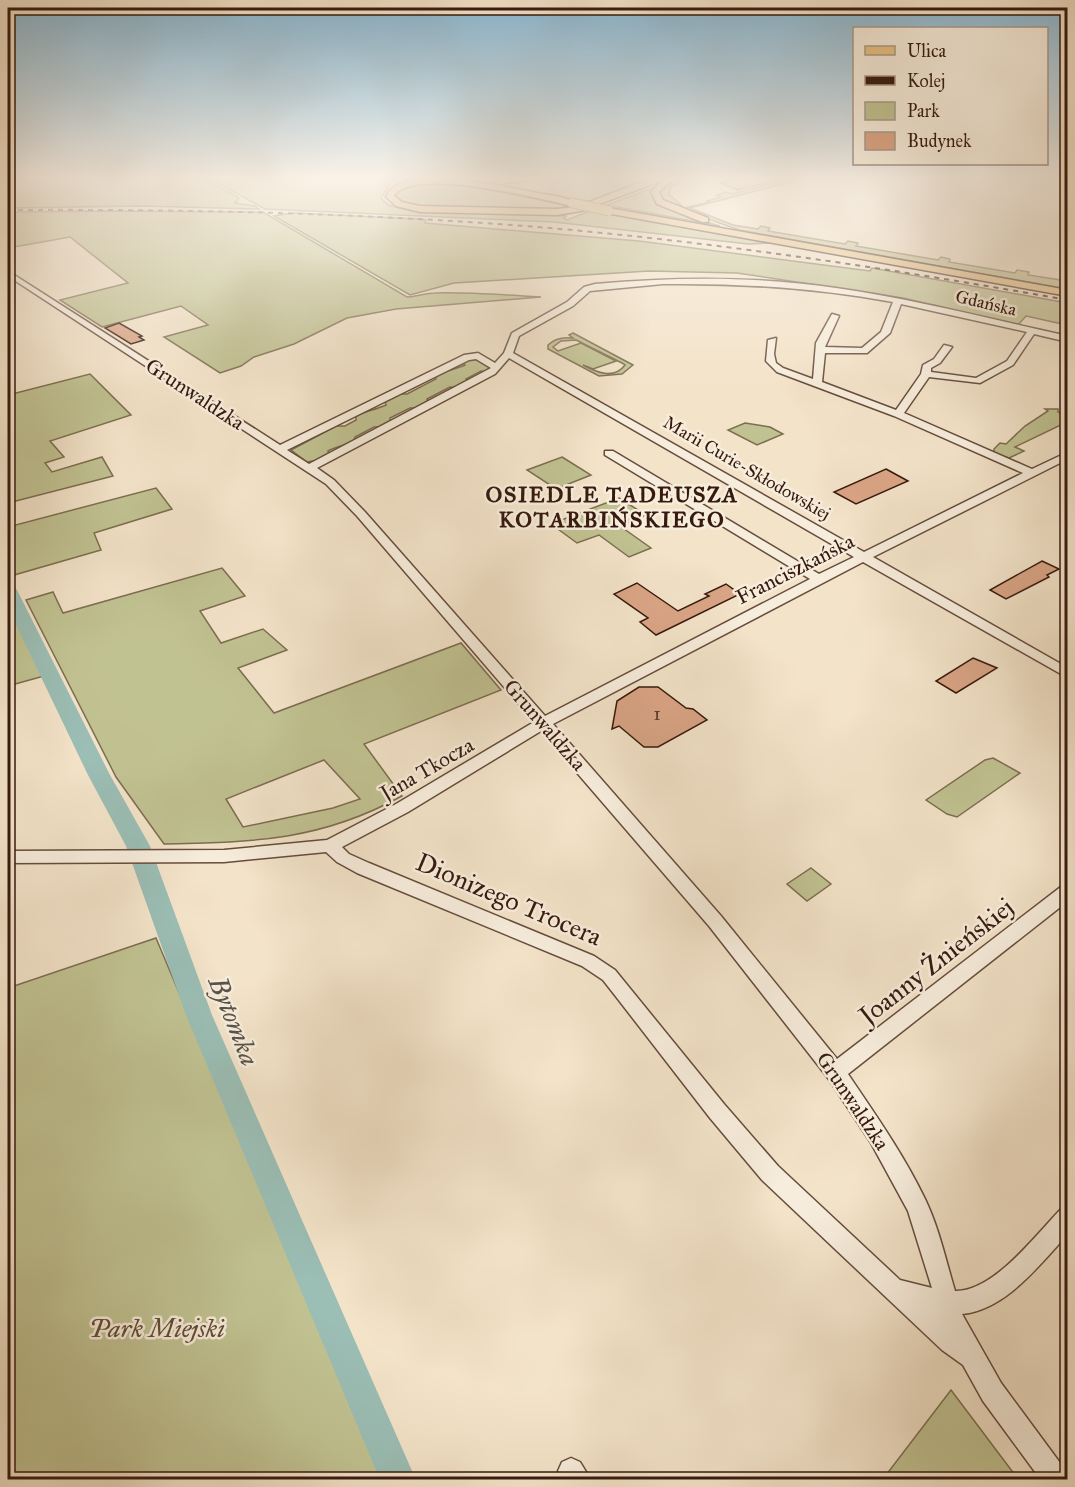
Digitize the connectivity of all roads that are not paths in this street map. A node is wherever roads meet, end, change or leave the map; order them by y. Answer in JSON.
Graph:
{"nodes":[{"id":1,"x":819,"y":247,"type":"edge"},
{"id":2,"x":822,"y":247,"type":"edge"},
{"id":3,"x":8,"y":273,"type":"edge"},
{"id":4,"x":1068,"y":292,"type":"edge"},
{"id":5,"x":898,"y":301,"type":"junction"},
{"id":6,"x":835,"y":316,"type":"dead end"},
{"id":7,"x":1032,"y":331,"type":"junction"},
{"id":8,"x":1068,"y":339,"type":"edge"},
{"id":9,"x":772,"y":340,"type":"dead end"},
{"id":10,"x":947,"y":347,"type":"dead end"},
{"id":11,"x":821,"y":350,"type":"junction"},
{"id":12,"x":508,"y":354,"type":"junction"},
{"id":13,"x":496,"y":367,"type":"junction"},
{"id":14,"x":926,"y":374,"type":"junction"},
{"id":15,"x":817,"y":384,"type":"junction"},
{"id":16,"x":898,"y":414,"type":"junction"},
{"id":17,"x":280,"y":449,"type":"junction"},
{"id":18,"x":609,"y":453,"type":"dead end"},
{"id":19,"x":1068,"y":455,"type":"edge"},
{"id":20,"x":309,"y":468,"type":"junction"},
{"id":21,"x":1032,"y":473,"type":"junction"},
{"id":22,"x":864,"y":556,"type":"junction"},
{"id":23,"x":819,"y":579,"type":"junction"},
{"id":24,"x":1065,"y":670,"type":"edge"},
{"id":25,"x":543,"y":723,"type":"junction"},
{"id":26,"x":330,"y":846,"type":"junction"},
{"id":27,"x":8,"y":857,"type":"edge"},
{"id":28,"x":1068,"y":891,"type":"edge"},
{"id":29,"x":836,"y":1072,"type":"junction"},
{"id":30,"x":1068,"y":1218,"type":"edge"},
{"id":31,"x":893,"y":1289,"type":"junction"},
{"id":32,"x":946,"y":1301,"type":"junction"},
{"id":33,"x":970,"y":1356,"type":"junction"},
{"id":34,"x":1057,"y":1479,"type":"edge"}],
"edges":[{"from":1,"to":4,"type":"main road"},
{"from":2,"to":4,"type":"main road"},
{"from":3,"to":17,"type":"street","name":"Grunwaldzka"},
{"from":5,"to":7,"type":"street","name":"Gdańska"},
{"from":5,"to":11,"type":"street"},
{"from":5,"to":12,"type":"street","name":"Gdańska"},
{"from":6,"to":11,"type":"street"},
{"from":7,"to":8,"type":"street","name":"Gdańska"},
{"from":7,"to":14,"type":"street","name":"Gdańska"},
{"from":9,"to":15,"type":"street"},
{"from":10,"to":14,"type":"street"},
{"from":11,"to":15,"type":"street"},
{"from":12,"to":13,"type":"street"},
{"from":12,"to":22,"type":"street","name":"Marii Curie-Skłodowskiej"},
{"from":13,"to":17,"type":"street"},
{"from":13,"to":20,"type":"street"},
{"from":14,"to":16,"type":"street"},
{"from":15,"to":16,"type":"street"},
{"from":16,"to":21,"type":"street"},
{"from":17,"to":20,"type":"street","name":"Grunwaldzka"},
{"from":18,"to":23,"type":"street"},
{"from":19,"to":21,"type":"street","name":"Franciszkańska"},
{"from":20,"to":25,"type":"street","name":"Grunwaldzka"},
{"from":21,"to":22,"type":"street","name":"Franciszkańska"},
{"from":22,"to":23,"type":"street","name":"Franciszkańska"},
{"from":22,"to":24,"type":"street","name":"Marii Curie-Skłodowskiej"},
{"from":23,"to":25,"type":"street","name":"Franciszkańska"},
{"from":25,"to":26,"type":"street","name":"Jana Tkocza"},
{"from":25,"to":29,"type":"street","name":"Grunwaldzka"},
{"from":26,"to":27,"type":"street"},
{"from":26,"to":31,"type":"street","name":"Dionizego Trocera"},
{"from":28,"to":29,"type":"street","name":"Joanny Żnieńskiej"},
{"from":29,"to":32,"type":"street","name":"Grunwaldzka"},
{"from":30,"to":32,"type":"street"},
{"from":31,"to":32,"type":"street"},
{"from":31,"to":33,"type":"street","name":"Dionizego Trocera"},
{"from":32,"to":33,"type":"street","name":"Grunwaldzka"},
{"from":33,"to":34,"type":"street","name":"Grunwaldzka"}]}
